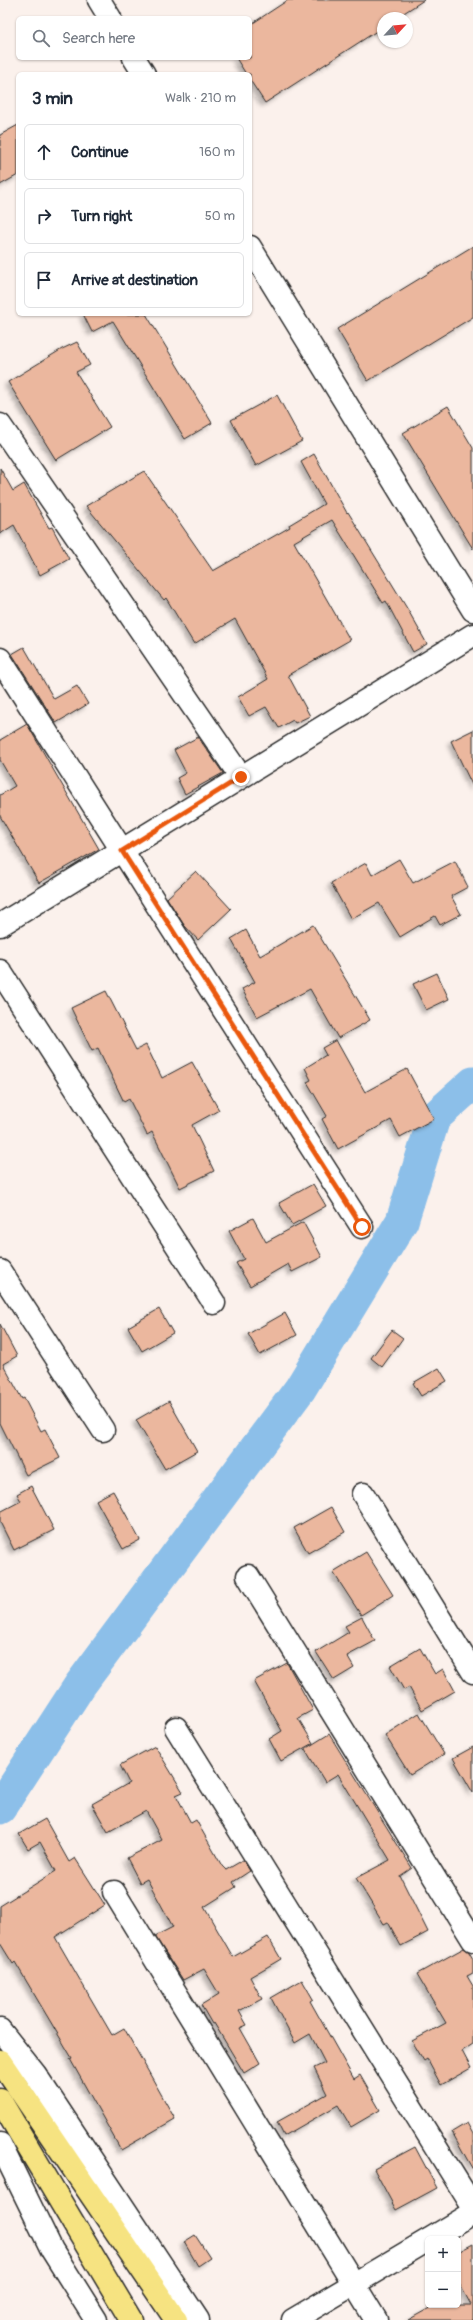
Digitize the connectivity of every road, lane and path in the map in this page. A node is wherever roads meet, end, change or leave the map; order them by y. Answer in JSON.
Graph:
{"nodes":[{"id":1,"x":99,"y":0,"type":"edge"},
{"id":2,"x":109,"y":16,"type":"edge"},
{"id":3,"x":135,"y":60,"type":"edge"},
{"id":4,"x":143,"y":72,"type":"edge"},
{"id":5,"x":252,"y":250,"type":"edge"},
{"id":6,"x":0,"y":425,"type":"edge"},
{"id":7,"x":473,"y":610,"type":"edge"},
{"id":8,"x":473,"y":635,"type":"edge"},
{"id":9,"x":0,"y":659,"type":"edge"},
{"id":10,"x":241,"y":777,"type":"junction"},
{"id":11,"x":122,"y":851,"type":"junction"},
{"id":12,"x":0,"y":925,"type":"edge"},
{"id":13,"x":0,"y":971,"type":"edge"},
{"id":14,"x":362,"y":1227,"type":"dead end"},
{"id":15,"x":0,"y":1271,"type":"edge"},
{"id":16,"x":214,"y":1303,"type":"dead end"},
{"id":17,"x":103,"y":1430,"type":"dead end"},
{"id":18,"x":363,"y":1494,"type":"dead end"},
{"id":19,"x":248,"y":1576,"type":"dead end"},
{"id":20,"x":473,"y":1672,"type":"edge"},
{"id":21,"x":176,"y":1728,"type":"dead end"},
{"id":22,"x":114,"y":1892,"type":"dead end"},
{"id":23,"x":473,"y":1940,"type":"edge"},
{"id":24,"x":0,"y":2030,"type":"edge"},
{"id":25,"x":0,"y":2061,"type":"edge"},
{"id":26,"x":0,"y":2100,"type":"edge"},
{"id":27,"x":0,"y":2144,"type":"edge"},
{"id":28,"x":473,"y":2207,"type":"edge"},
{"id":29,"x":473,"y":2213,"type":"edge"},
{"id":30,"x":436,"y":2236,"type":"edge"},
{"id":31,"x":425,"y":2242,"type":"edge"},
{"id":32,"x":354,"y":2284,"type":"junction"},
{"id":33,"x":96,"y":2320,"type":"edge"},
{"id":34,"x":131,"y":2320,"type":"edge"},
{"id":35,"x":176,"y":2320,"type":"edge"},
{"id":36,"x":198,"y":2320,"type":"edge"},
{"id":37,"x":293,"y":2320,"type":"edge"},
{"id":38,"x":376,"y":2320,"type":"edge"}],
"edges":[{"from":1,"to":2,"type":"street"},
{"from":3,"to":4,"type":"street"},
{"from":5,"to":7,"type":"street"},
{"from":6,"to":10,"type":"street"},
{"from":8,"to":10,"type":"street"},
{"from":9,"to":11,"type":"street"},
{"from":10,"to":11,"type":"street"},
{"from":11,"to":12,"type":"street"},
{"from":11,"to":14,"type":"street"},
{"from":13,"to":16,"type":"street"},
{"from":15,"to":17,"type":"street"},
{"from":18,"to":20,"type":"street"},
{"from":19,"to":23,"type":"street"},
{"from":21,"to":28,"type":"street"},
{"from":22,"to":32,"type":"street"},
{"from":24,"to":36,"type":"street"},
{"from":25,"to":35,"type":"main road"},
{"from":26,"to":34,"type":"main road"},
{"from":27,"to":33,"type":"street"},
{"from":29,"to":30,"type":"street"},
{"from":31,"to":32,"type":"street"},
{"from":32,"to":37,"type":"street"},
{"from":32,"to":38,"type":"street"}]}
